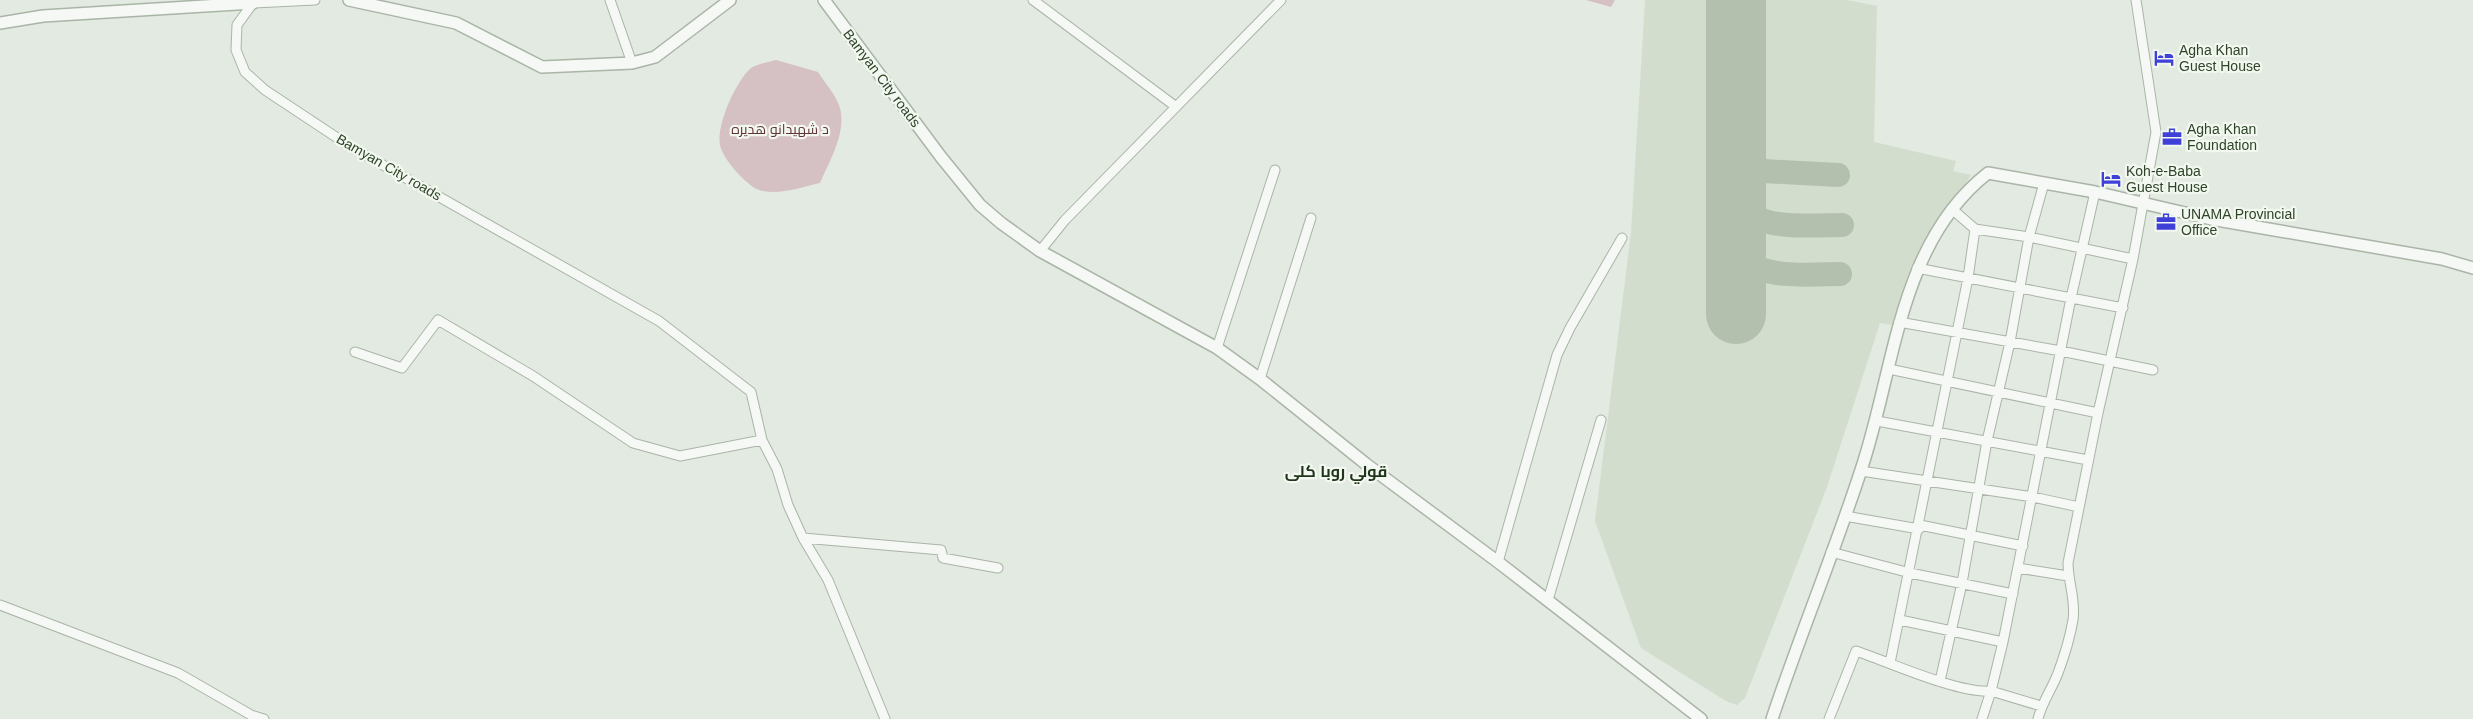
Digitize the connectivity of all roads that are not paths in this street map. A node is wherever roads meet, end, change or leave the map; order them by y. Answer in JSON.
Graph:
{"nodes":[{"id":1,"x":316,"y":0,"type":"edge"},
{"id":2,"x":349,"y":0,"type":"edge"},
{"id":3,"x":610,"y":0,"type":"edge"},
{"id":4,"x":730,"y":0,"type":"edge"},
{"id":5,"x":824,"y":0,"type":"edge"},
{"id":6,"x":1033,"y":0,"type":"edge"},
{"id":7,"x":1281,"y":0,"type":"edge"},
{"id":8,"x":2136,"y":0,"type":"edge"},
{"id":9,"x":253,"y":2,"type":"junction"},
{"id":10,"x":0,"y":23,"type":"edge"},
{"id":11,"x":632,"y":63,"type":"junction"},
{"id":12,"x":1175,"y":106,"type":"junction"},
{"id":13,"x":1275,"y":170,"type":"dead end"},
{"id":14,"x":2044,"y":183,"type":"junction"},
{"id":15,"x":2096,"y":192,"type":"junction"},
{"id":16,"x":2142,"y":202,"type":"junction"},
{"id":17,"x":1952,"y":209,"type":"junction"},
{"id":18,"x":1312,"y":218,"type":"dead end"},
{"id":19,"x":1976,"y":229,"type":"junction"},
{"id":20,"x":1622,"y":238,"type":"dead end"},
{"id":21,"x":2029,"y":238,"type":"junction"},
{"id":22,"x":2083,"y":249,"type":"junction"},
{"id":23,"x":1040,"y":251,"type":"junction"},
{"id":24,"x":2133,"y":259,"type":"junction"},
{"id":25,"x":1917,"y":268,"type":"junction"},
{"id":26,"x":2473,"y":268,"type":"edge"},
{"id":27,"x":1968,"y":278,"type":"junction"},
{"id":28,"x":2020,"y":289,"type":"junction"},
{"id":29,"x":2071,"y":298,"type":"junction"},
{"id":30,"x":2123,"y":308,"type":"junction"},
{"id":31,"x":1899,"y":322,"type":"junction"},
{"id":32,"x":1956,"y":334,"type":"junction"},
{"id":33,"x":2010,"y":342,"type":"junction"},
{"id":34,"x":1217,"y":348,"type":"junction"},
{"id":35,"x":2061,"y":351,"type":"junction"},
{"id":36,"x":355,"y":352,"type":"dead end"},
{"id":37,"x":2110,"y":361,"type":"junction"},
{"id":38,"x":1889,"y":369,"type":"junction"},
{"id":39,"x":2153,"y":370,"type":"dead end"},
{"id":40,"x":1260,"y":379,"type":"junction"},
{"id":41,"x":1946,"y":381,"type":"junction"},
{"id":42,"x":1998,"y":392,"type":"junction"},
{"id":43,"x":2051,"y":402,"type":"junction"},
{"id":44,"x":2098,"y":413,"type":"junction"},
{"id":45,"x":1601,"y":420,"type":"dead end"},
{"id":46,"x":1877,"y":421,"type":"junction"},
{"id":47,"x":1937,"y":430,"type":"junction"},
{"id":48,"x":762,"y":440,"type":"junction"},
{"id":49,"x":1987,"y":441,"type":"junction"},
{"id":50,"x":2041,"y":452,"type":"junction"},
{"id":51,"x":2088,"y":460,"type":"junction"},
{"id":52,"x":1861,"y":471,"type":"junction"},
{"id":53,"x":1927,"y":481,"type":"junction"},
{"id":54,"x":1979,"y":490,"type":"junction"},
{"id":55,"x":2033,"y":497,"type":"junction"},
{"id":56,"x":2079,"y":507,"type":"junction"},
{"id":57,"x":1845,"y":516,"type":"junction"},
{"id":58,"x":1919,"y":527,"type":"junction"},
{"id":59,"x":1970,"y":534,"type":"junction"},
{"id":60,"x":803,"y":538,"type":"junction"},
{"id":61,"x":2023,"y":546,"type":"junction"},
{"id":62,"x":1831,"y":552,"type":"junction"},
{"id":63,"x":1498,"y":562,"type":"junction"},
{"id":64,"x":998,"y":568,"type":"dead end"},
{"id":65,"x":2018,"y":568,"type":"junction"},
{"id":66,"x":1910,"y":573,"type":"junction"},
{"id":67,"x":2068,"y":576,"type":"junction"},
{"id":68,"x":1962,"y":583,"type":"junction"},
{"id":69,"x":2013,"y":594,"type":"junction"},
{"id":70,"x":1548,"y":600,"type":"junction"},
{"id":71,"x":0,"y":605,"type":"edge"},
{"id":72,"x":1900,"y":620,"type":"junction"},
{"id":73,"x":1951,"y":631,"type":"junction"},
{"id":74,"x":2003,"y":642,"type":"junction"},
{"id":75,"x":1890,"y":663,"type":"junction"},
{"id":76,"x":1940,"y":681,"type":"junction"},
{"id":77,"x":1991,"y":691,"type":"junction"},
{"id":78,"x":2041,"y":706,"type":"junction"},
{"id":79,"x":264,"y":719,"type":"edge"},
{"id":80,"x":885,"y":719,"type":"edge"},
{"id":81,"x":1702,"y":719,"type":"edge"},
{"id":82,"x":1772,"y":719,"type":"edge"},
{"id":83,"x":1829,"y":719,"type":"edge"},
{"id":84,"x":1982,"y":719,"type":"edge"},
{"id":85,"x":2038,"y":719,"type":"edge"}],
"edges":[{"from":1,"to":9,"type":"street"},
{"from":2,"to":11,"type":"street"},
{"from":3,"to":11,"type":"street"},
{"from":4,"to":11,"type":"street"},
{"from":5,"to":23,"type":"street","name":"Bamyan City roads"},
{"from":6,"to":12,"type":"street"},
{"from":7,"to":12,"type":"street"},
{"from":8,"to":16,"type":"street"},
{"from":9,"to":10,"type":"street"},
{"from":9,"to":48,"type":"street","name":"Bamyan City roads"},
{"from":12,"to":23,"type":"street"},
{"from":13,"to":34,"type":"street"},
{"from":14,"to":15,"type":"street"},
{"from":14,"to":17,"type":"street"},
{"from":14,"to":21,"type":"street"},
{"from":15,"to":16,"type":"street"},
{"from":15,"to":22,"type":"street"},
{"from":16,"to":24,"type":"street"},
{"from":16,"to":26,"type":"street"},
{"from":17,"to":19,"type":"street"},
{"from":17,"to":25,"type":"street"},
{"from":18,"to":40,"type":"street"},
{"from":19,"to":21,"type":"street"},
{"from":19,"to":27,"type":"street"},
{"from":20,"to":63,"type":"street"},
{"from":21,"to":22,"type":"street"},
{"from":21,"to":28,"type":"street"},
{"from":22,"to":24,"type":"street"},
{"from":22,"to":29,"type":"street"},
{"from":23,"to":34,"type":"street","name":"Bamyan City roads"},
{"from":24,"to":30,"type":"street"},
{"from":25,"to":27,"type":"street"},
{"from":25,"to":31,"type":"street"},
{"from":27,"to":28,"type":"street"},
{"from":27,"to":32,"type":"street"},
{"from":28,"to":29,"type":"street"},
{"from":28,"to":33,"type":"street"},
{"from":29,"to":30,"type":"street"},
{"from":29,"to":35,"type":"street"},
{"from":30,"to":37,"type":"street"},
{"from":31,"to":32,"type":"street"},
{"from":31,"to":38,"type":"street"},
{"from":32,"to":33,"type":"street"},
{"from":32,"to":41,"type":"street"},
{"from":33,"to":35,"type":"street"},
{"from":33,"to":42,"type":"street"},
{"from":34,"to":40,"type":"street","name":"Bamyan City roads"},
{"from":35,"to":37,"type":"street"},
{"from":35,"to":43,"type":"street"},
{"from":36,"to":48,"type":"street"},
{"from":37,"to":39,"type":"street"},
{"from":37,"to":44,"type":"street"},
{"from":38,"to":41,"type":"street"},
{"from":38,"to":46,"type":"street"},
{"from":40,"to":63,"type":"street","name":"Bamyan City roads"},
{"from":41,"to":42,"type":"street"},
{"from":41,"to":47,"type":"street"},
{"from":42,"to":43,"type":"street"},
{"from":42,"to":49,"type":"street"},
{"from":43,"to":44,"type":"street"},
{"from":43,"to":50,"type":"street"},
{"from":44,"to":51,"type":"street"},
{"from":45,"to":70,"type":"street"},
{"from":46,"to":47,"type":"street"},
{"from":46,"to":52,"type":"street"},
{"from":47,"to":49,"type":"street"},
{"from":47,"to":53,"type":"street"},
{"from":48,"to":60,"type":"street","name":"Bamyan City roads"},
{"from":49,"to":50,"type":"street"},
{"from":49,"to":54,"type":"street"},
{"from":50,"to":51,"type":"street"},
{"from":50,"to":55,"type":"street"},
{"from":51,"to":56,"type":"street"},
{"from":52,"to":53,"type":"street"},
{"from":52,"to":57,"type":"street"},
{"from":53,"to":54,"type":"street"},
{"from":53,"to":58,"type":"street"},
{"from":54,"to":55,"type":"street"},
{"from":54,"to":59,"type":"street"},
{"from":55,"to":56,"type":"street"},
{"from":55,"to":61,"type":"street"},
{"from":56,"to":67,"type":"street"},
{"from":57,"to":58,"type":"street"},
{"from":57,"to":62,"type":"street"},
{"from":58,"to":59,"type":"street"},
{"from":58,"to":66,"type":"street"},
{"from":59,"to":61,"type":"street"},
{"from":59,"to":68,"type":"street"},
{"from":60,"to":64,"type":"street"},
{"from":60,"to":80,"type":"street","name":"Bamyan City roads"},
{"from":61,"to":65,"type":"street"},
{"from":62,"to":66,"type":"street"},
{"from":62,"to":82,"type":"street"},
{"from":63,"to":70,"type":"street","name":"Bamyan City roads"},
{"from":65,"to":67,"type":"street"},
{"from":65,"to":69,"type":"street"},
{"from":66,"to":68,"type":"street"},
{"from":66,"to":72,"type":"street"},
{"from":67,"to":78,"type":"street"},
{"from":68,"to":69,"type":"street"},
{"from":68,"to":73,"type":"street"},
{"from":69,"to":74,"type":"street"},
{"from":70,"to":81,"type":"street","name":"Bamyan City roads"},
{"from":71,"to":79,"type":"street"},
{"from":72,"to":73,"type":"street"},
{"from":72,"to":75,"type":"street"},
{"from":73,"to":74,"type":"street"},
{"from":73,"to":76,"type":"street"},
{"from":74,"to":77,"type":"street"},
{"from":75,"to":76,"type":"street"},
{"from":75,"to":83,"type":"street"},
{"from":76,"to":77,"type":"street"},
{"from":77,"to":78,"type":"street"},
{"from":77,"to":84,"type":"street"},
{"from":78,"to":85,"type":"street"}]}
